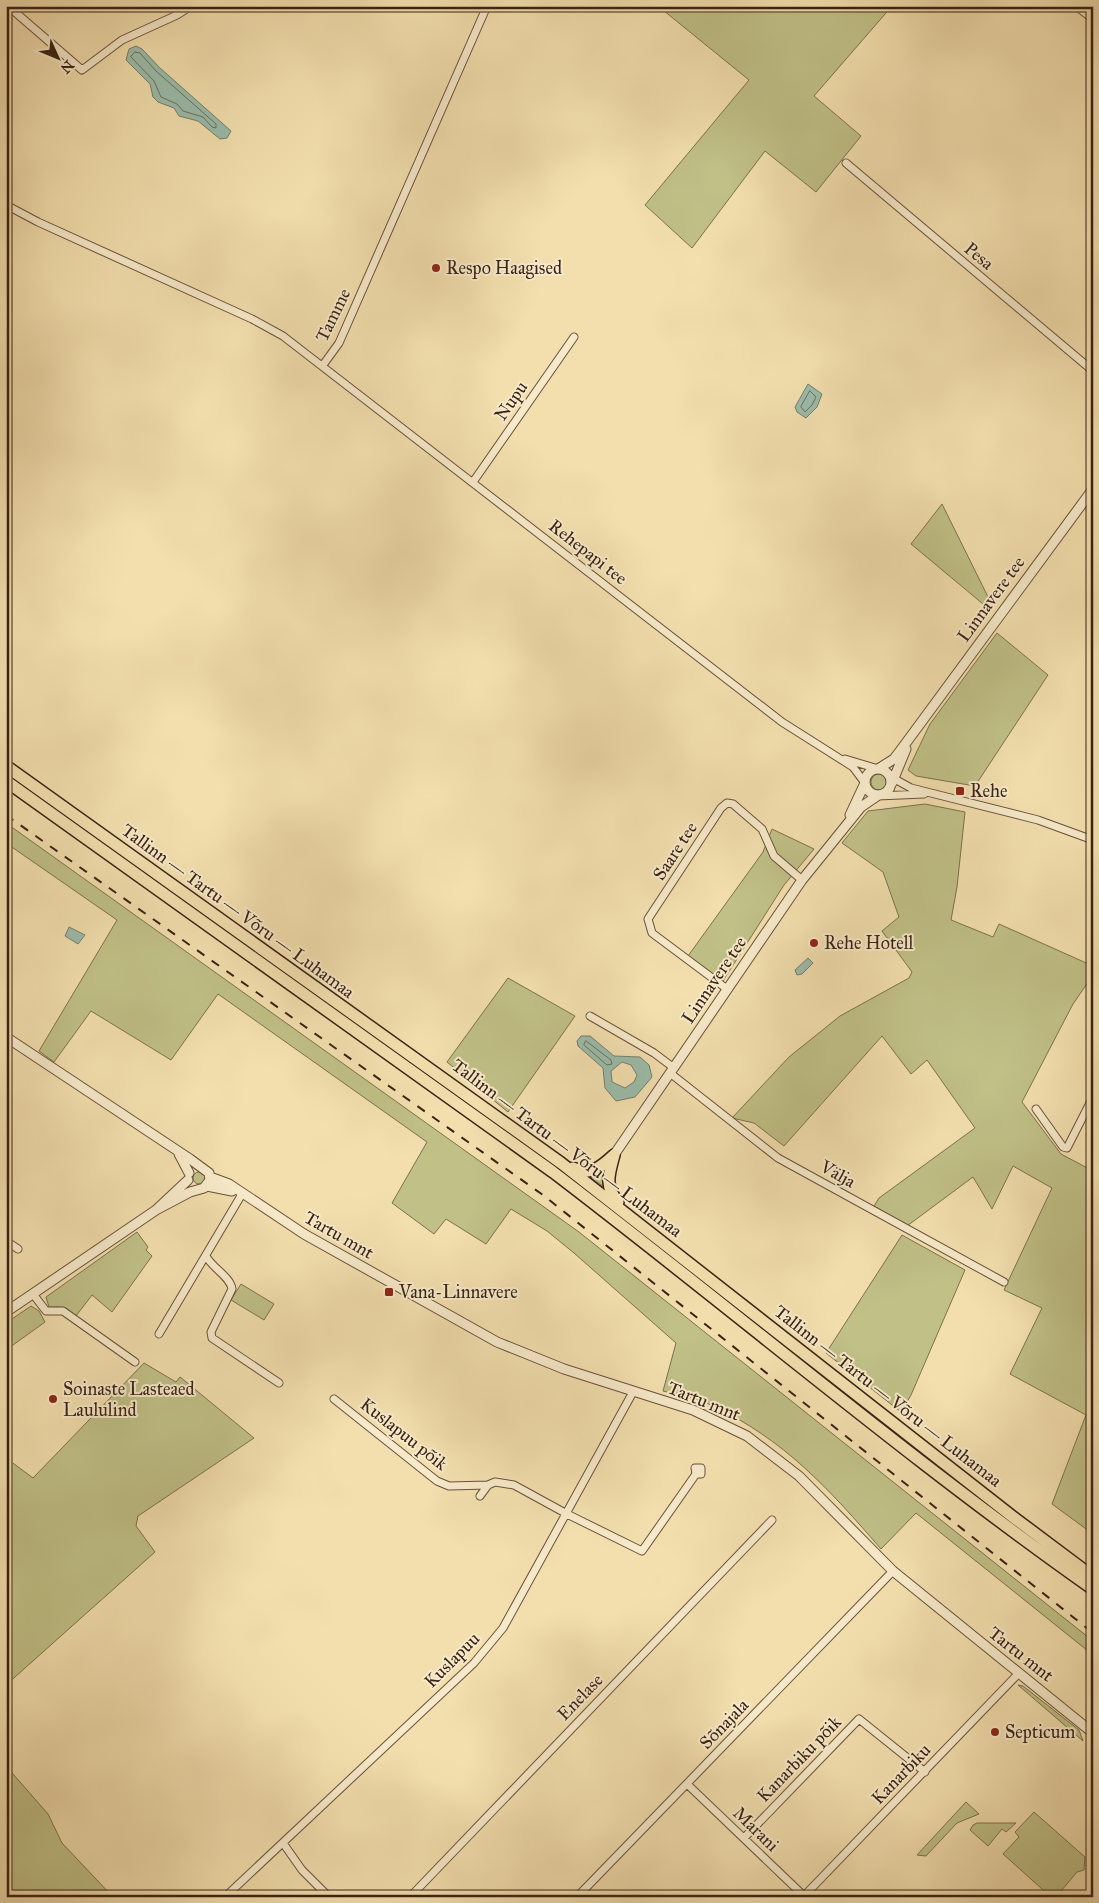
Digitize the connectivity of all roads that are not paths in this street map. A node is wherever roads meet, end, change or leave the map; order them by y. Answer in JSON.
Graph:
{"nodes":[{"id":1,"x":8,"y":6,"type":"edge"},
{"id":2,"x":191,"y":6,"type":"edge"},
{"id":3,"x":487,"y":6,"type":"edge"},
{"id":4,"x":1076,"y":6,"type":"edge"},
{"id":5,"x":1093,"y":19,"type":"edge"},
{"id":6,"x":846,"y":163,"type":"dead end"},
{"id":7,"x":6,"y":205,"type":"edge"},
{"id":8,"x":574,"y":337,"type":"dead end"},
{"id":9,"x":323,"y":365,"type":"junction"},
{"id":10,"x":1093,"y":371,"type":"edge"},
{"id":11,"x":473,"y":482,"type":"junction"},
{"id":12,"x":1093,"y":488,"type":"edge"},
{"id":13,"x":916,"y":729,"type":"junction"},
{"id":14,"x":837,"y":757,"type":"junction"},
{"id":15,"x":6,"y":766,"type":"edge"},
{"id":16,"x":878,"y":769,"type":"junction"},
{"id":17,"x":892,"y":779,"type":"junction"},
{"id":18,"x":6,"y":781,"type":"edge"},
{"id":19,"x":865,"y":783,"type":"junction"},
{"id":20,"x":932,"y":794,"type":"junction"},
{"id":21,"x":877,"y":796,"type":"junction"},
{"id":22,"x":844,"y":826,"type":"junction"},
{"id":23,"x":1093,"y":840,"type":"edge"},
{"id":24,"x":802,"y":880,"type":"junction"},
{"id":25,"x":727,"y":990,"type":"junction"},
{"id":26,"x":590,"y":1016,"type":"dead end"},
{"id":27,"x":6,"y":1037,"type":"edge"},
{"id":28,"x":672,"y":1071,"type":"junction"},
{"id":29,"x":1093,"y":1097,"type":"edge"},
{"id":30,"x":1036,"y":1109,"type":"dead end"},
{"id":31,"x":177,"y":1152,"type":"junction"},
{"id":32,"x":614,"y":1155,"type":"junction"},
{"id":33,"x":561,"y":1162,"type":"junction"},
{"id":34,"x":201,"y":1168,"type":"junction"},
{"id":35,"x":210,"y":1176,"type":"junction"},
{"id":36,"x":189,"y":1177,"type":"junction"},
{"id":37,"x":207,"y":1186,"type":"junction"},
{"id":38,"x":197,"y":1189,"type":"junction"},
{"id":39,"x":242,"y":1194,"type":"junction"},
{"id":40,"x":156,"y":1210,"type":"junction"},
{"id":41,"x":627,"y":1213,"type":"junction"},
{"id":42,"x":6,"y":1241,"type":"edge"},
{"id":43,"x":18,"y":1249,"type":"dead end"},
{"id":44,"x":206,"y":1256,"type":"junction"},
{"id":45,"x":1004,"y":1282,"type":"dead end"},
{"id":46,"x":33,"y":1294,"type":"junction"},
{"id":47,"x":6,"y":1312,"type":"edge"},
{"id":48,"x":159,"y":1334,"type":"dead end"},
{"id":49,"x":135,"y":1362,"type":"dead end"},
{"id":50,"x":280,"y":1383,"type":"dead end"},
{"id":51,"x":633,"y":1392,"type":"junction"},
{"id":52,"x":334,"y":1399,"type":"dead end"},
{"id":53,"x":696,"y":1474,"type":"dead end"},
{"id":54,"x":488,"y":1485,"type":"junction"},
{"id":55,"x":480,"y":1496,"type":"dead end"},
{"id":56,"x":567,"y":1514,"type":"junction"},
{"id":57,"x":772,"y":1520,"type":"dead end"},
{"id":58,"x":893,"y":1571,"type":"junction"},
{"id":59,"x":1093,"y":1576,"type":"edge"},
{"id":60,"x":1093,"y":1590,"type":"edge"},
{"id":61,"x":1019,"y":1673,"type":"junction"},
{"id":62,"x":1093,"y":1733,"type":"edge"},
{"id":63,"x":925,"y":1772,"type":"junction"},
{"id":64,"x":687,"y":1784,"type":"junction"},
{"id":65,"x":744,"y":1838,"type":"junction"},
{"id":66,"x":283,"y":1843,"type":"junction"},
{"id":67,"x":804,"y":1896,"type":"edge"},
{"id":68,"x":225,"y":1897,"type":"edge"},
{"id":69,"x":329,"y":1897,"type":"edge"},
{"id":70,"x":410,"y":1897,"type":"edge"},
{"id":71,"x":577,"y":1897,"type":"edge"}],
"edges":[{"from":1,"to":2,"type":"street"},
{"from":3,"to":9,"type":"street","name":"Tamme"},
{"from":4,"to":5,"type":"street"},
{"from":6,"to":10,"type":"street","name":"Pesa"},
{"from":7,"to":9,"type":"street","name":"Tamme"},
{"from":8,"to":11,"type":"street","name":"Nupu"},
{"from":9,"to":11,"type":"street","name":"Rehepapi tee"},
{"from":11,"to":14,"type":"street","name":"Rehepapi tee"},
{"from":12,"to":13,"type":"street","name":"Linnavere tee"},
{"from":13,"to":16,"type":"street","name":"Linnavere tee"},
{"from":13,"to":17,"type":"street","name":"Linnavere tee"},
{"from":14,"to":16,"type":"street","name":"Rehepapi tee"},
{"from":14,"to":19,"type":"street","name":"Rehepapi tee"},
{"from":15,"to":33,"type":"highway","name":"Tallinn — Tartu — Võru — Luhamaa"},
{"from":16,"to":17,"type":"street"},
{"from":16,"to":19,"type":"street","name":"Linnavere tee"},
{"from":17,"to":20,"type":"street"},
{"from":17,"to":21,"type":"street","name":"Linnavere tee"},
{"from":18,"to":60,"type":"highway","name":"Tallinn — Tartu — Võru — Luhamaa"},
{"from":19,"to":21,"type":"street"},
{"from":19,"to":22,"type":"street","name":"Linnavere tee"},
{"from":20,"to":21,"type":"street"},
{"from":20,"to":23,"type":"street"},
{"from":21,"to":22,"type":"street","name":"Linnavere tee"},
{"from":22,"to":24,"type":"street","name":"Linnavere tee"},
{"from":24,"to":25,"type":"street","name":"Linnavere tee"},
{"from":24,"to":25,"type":"street","name":"Saare tee"},
{"from":25,"to":28,"type":"street","name":"Linnavere tee"},
{"from":26,"to":28,"type":"street","name":"Välja"},
{"from":27,"to":31,"type":"street"},
{"from":28,"to":32,"type":"street","name":"Linnavere tee"},
{"from":28,"to":45,"type":"street","name":"Välja"},
{"from":29,"to":30,"type":"street"},
{"from":31,"to":34,"type":"street"},
{"from":31,"to":36,"type":"street"},
{"from":32,"to":33,"type":"highway"},
{"from":32,"to":41,"type":"highway"},
{"from":33,"to":41,"type":"highway","name":"Tallinn — Tartu — Võru — Luhamaa"},
{"from":34,"to":35,"type":"street"},
{"from":34,"to":36,"type":"street"},
{"from":35,"to":37,"type":"street"},
{"from":35,"to":39,"type":"street","name":"Tartu mnt"},
{"from":36,"to":38,"type":"street"},
{"from":36,"to":40,"type":"street"},
{"from":37,"to":38,"type":"street"},
{"from":37,"to":39,"type":"street","name":"Tartu mnt"},
{"from":38,"to":40,"type":"street"},
{"from":39,"to":44,"type":"street"},
{"from":39,"to":51,"type":"street","name":"Tartu mnt"},
{"from":40,"to":46,"type":"street"},
{"from":41,"to":59,"type":"highway","name":"Tallinn — Tartu — Võru — Luhamaa"},
{"from":42,"to":43,"type":"street"},
{"from":44,"to":48,"type":"street"},
{"from":44,"to":50,"type":"street"},
{"from":46,"to":47,"type":"street"},
{"from":46,"to":49,"type":"street"},
{"from":51,"to":56,"type":"street","name":"Kuslapuu"},
{"from":51,"to":58,"type":"street","name":"Tartu mnt"},
{"from":52,"to":54,"type":"street","name":"Kuslapuu põik"},
{"from":53,"to":56,"type":"street","name":"Kuslapuu põik"},
{"from":54,"to":55,"type":"street"},
{"from":54,"to":56,"type":"street","name":"Kuslapuu põik"},
{"from":56,"to":66,"type":"street","name":"Kuslapuu"},
{"from":57,"to":70,"type":"street","name":"Enelase"},
{"from":58,"to":61,"type":"street","name":"Tartu mnt"},
{"from":58,"to":64,"type":"street","name":"Sõnajala"},
{"from":61,"to":62,"type":"street","name":"Tartu mnt"},
{"from":61,"to":63,"type":"street","name":"Kanarbiku"},
{"from":63,"to":65,"type":"street","name":"Kanarbiku põik"},
{"from":63,"to":67,"type":"street","name":"Kanarbiku"},
{"from":64,"to":65,"type":"street","name":"Marani"},
{"from":64,"to":71,"type":"street","name":"Sõnajala"},
{"from":65,"to":67,"type":"street","name":"Marani"},
{"from":66,"to":68,"type":"street","name":"Kuslapuu"},
{"from":66,"to":69,"type":"street"}]}
